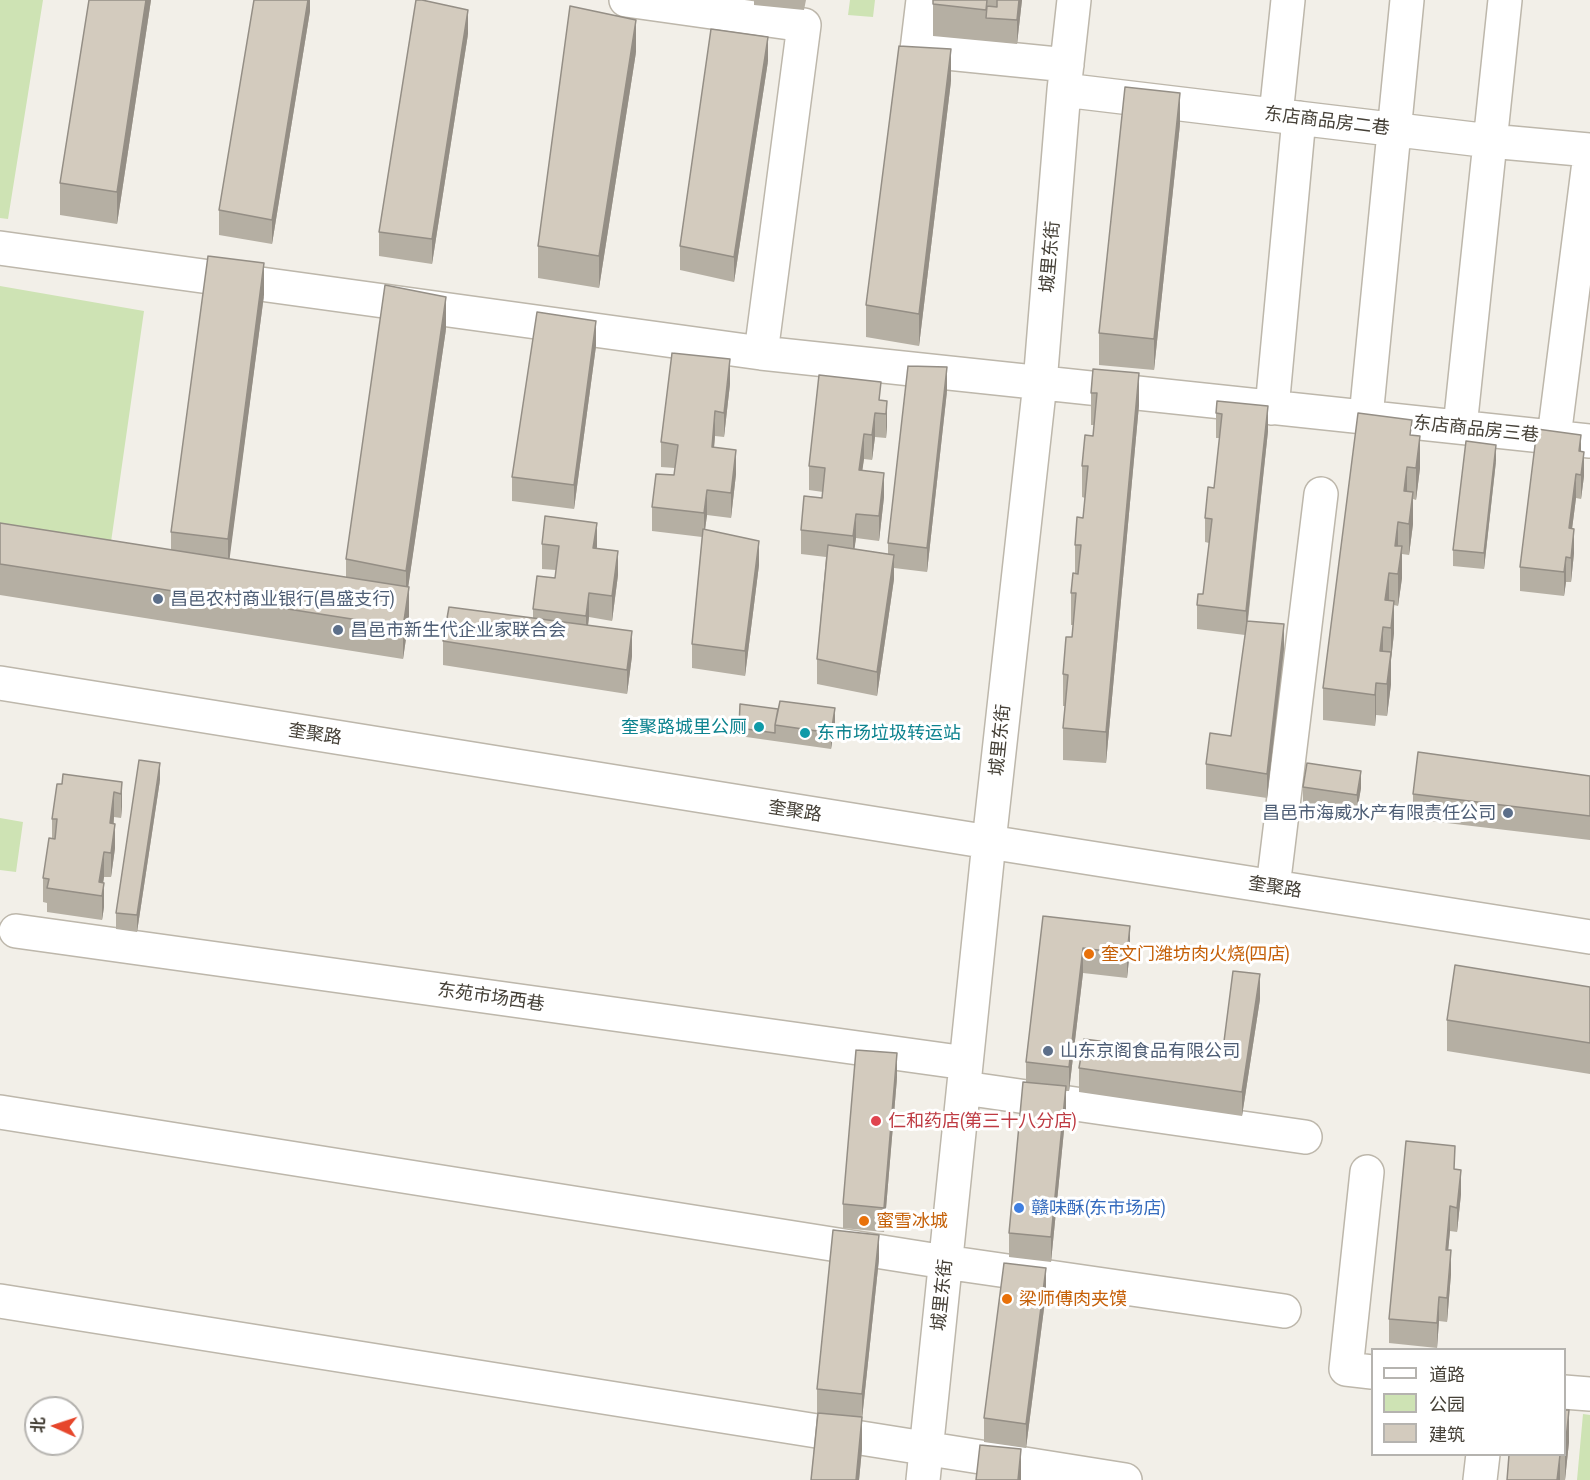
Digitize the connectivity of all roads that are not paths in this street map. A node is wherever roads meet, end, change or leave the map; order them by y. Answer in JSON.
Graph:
{"nodes":[{"id":1,"x":626,"y":0,"type":"edge"},
{"id":2,"x":923,"y":0,"type":"edge"},
{"id":3,"x":1074,"y":0,"type":"edge"},
{"id":4,"x":1288,"y":0,"type":"edge"},
{"id":5,"x":1407,"y":0,"type":"edge"},
{"id":6,"x":1505,"y":0,"type":"edge"},
{"id":7,"x":1065,"y":77,"type":"junction"},
{"id":8,"x":1287,"y":117,"type":"junction"},
{"id":9,"x":1395,"y":130,"type":"junction"},
{"id":10,"x":1490,"y":141,"type":"junction"},
{"id":11,"x":1590,"y":152,"type":"edge"},
{"id":12,"x":0,"y":248,"type":"edge"},
{"id":13,"x":760,"y":353,"type":"junction"},
{"id":14,"x":1040,"y":383,"type":"junction"},
{"id":15,"x":1272,"y":408,"type":"junction"},
{"id":16,"x":1366,"y":417,"type":"junction"},
{"id":17,"x":1460,"y":427,"type":"junction"},
{"id":18,"x":1554,"y":437,"type":"junction"},
{"id":19,"x":1590,"y":441,"type":"edge"},
{"id":20,"x":1321,"y":494,"type":"dead end"},
{"id":21,"x":0,"y":684,"type":"edge"},
{"id":22,"x":988,"y":842,"type":"junction"},
{"id":23,"x":1273,"y":887,"type":"junction"},
{"id":24,"x":16,"y":931,"type":"dead end"},
{"id":25,"x":1590,"y":937,"type":"edge"},
{"id":26,"x":965,"y":1076,"type":"junction"},
{"id":27,"x":0,"y":1112,"type":"edge"},
{"id":28,"x":1305,"y":1137,"type":"dead end"},
{"id":29,"x":1367,"y":1172,"type":"dead end"},
{"id":30,"x":945,"y":1262,"type":"junction"},
{"id":31,"x":0,"y":1301,"type":"edge"},
{"id":32,"x":1284,"y":1311,"type":"dead end"},
{"id":33,"x":1371,"y":1372,"type":"edge"},
{"id":34,"x":1566,"y":1392,"type":"edge"},
{"id":35,"x":1590,"y":1394,"type":"edge"},
{"id":36,"x":1484,"y":1456,"type":"edge"},
{"id":37,"x":925,"y":1464,"type":"edge"},
{"id":38,"x":1125,"y":1480,"type":"edge"},
{"id":39,"x":1480,"y":1480,"type":"edge"}],
"edges":[{"from":1,"to":13,"type":"street"},
{"from":2,"to":7,"type":"street","name":"东店商品房二巷"},
{"from":3,"to":7,"type":"street","name":"城里东街"},
{"from":4,"to":8,"type":"street"},
{"from":5,"to":9,"type":"street"},
{"from":6,"to":10,"type":"street"},
{"from":7,"to":8,"type":"street","name":"东店商品房二巷"},
{"from":7,"to":14,"type":"street","name":"城里东街"},
{"from":8,"to":9,"type":"street","name":"东店商品房二巷"},
{"from":8,"to":15,"type":"street"},
{"from":9,"to":10,"type":"street","name":"东店商品房二巷"},
{"from":9,"to":16,"type":"street"},
{"from":10,"to":11,"type":"street","name":"东店商品房二巷"},
{"from":10,"to":17,"type":"street"},
{"from":11,"to":18,"type":"street"},
{"from":12,"to":13,"type":"street","name":"东店商品房三巷"},
{"from":13,"to":14,"type":"street","name":"东店商品房三巷"},
{"from":14,"to":15,"type":"street","name":"东店商品房三巷"},
{"from":14,"to":22,"type":"street","name":"城里东街"},
{"from":15,"to":16,"type":"street","name":"东店商品房三巷"},
{"from":16,"to":17,"type":"street","name":"东店商品房三巷"},
{"from":17,"to":18,"type":"street","name":"东店商品房三巷"},
{"from":18,"to":19,"type":"street","name":"东店商品房三巷"},
{"from":20,"to":23,"type":"street"},
{"from":21,"to":22,"type":"street","name":"奎聚路"},
{"from":22,"to":23,"type":"street","name":"奎聚路"},
{"from":22,"to":26,"type":"street","name":"城里东街"},
{"from":23,"to":25,"type":"street","name":"奎聚路"},
{"from":24,"to":26,"type":"street","name":"东苑市场西巷"},
{"from":26,"to":28,"type":"street","name":"东苑市场西巷"},
{"from":26,"to":30,"type":"street","name":"城里东街"},
{"from":27,"to":30,"type":"street"},
{"from":29,"to":33,"type":"street"},
{"from":30,"to":32,"type":"street"},
{"from":30,"to":37,"type":"street","name":"城里东街"},
{"from":31,"to":37,"type":"street"},
{"from":34,"to":35,"type":"street"},
{"from":36,"to":39,"type":"street"},
{"from":37,"to":38,"type":"street"}]}
